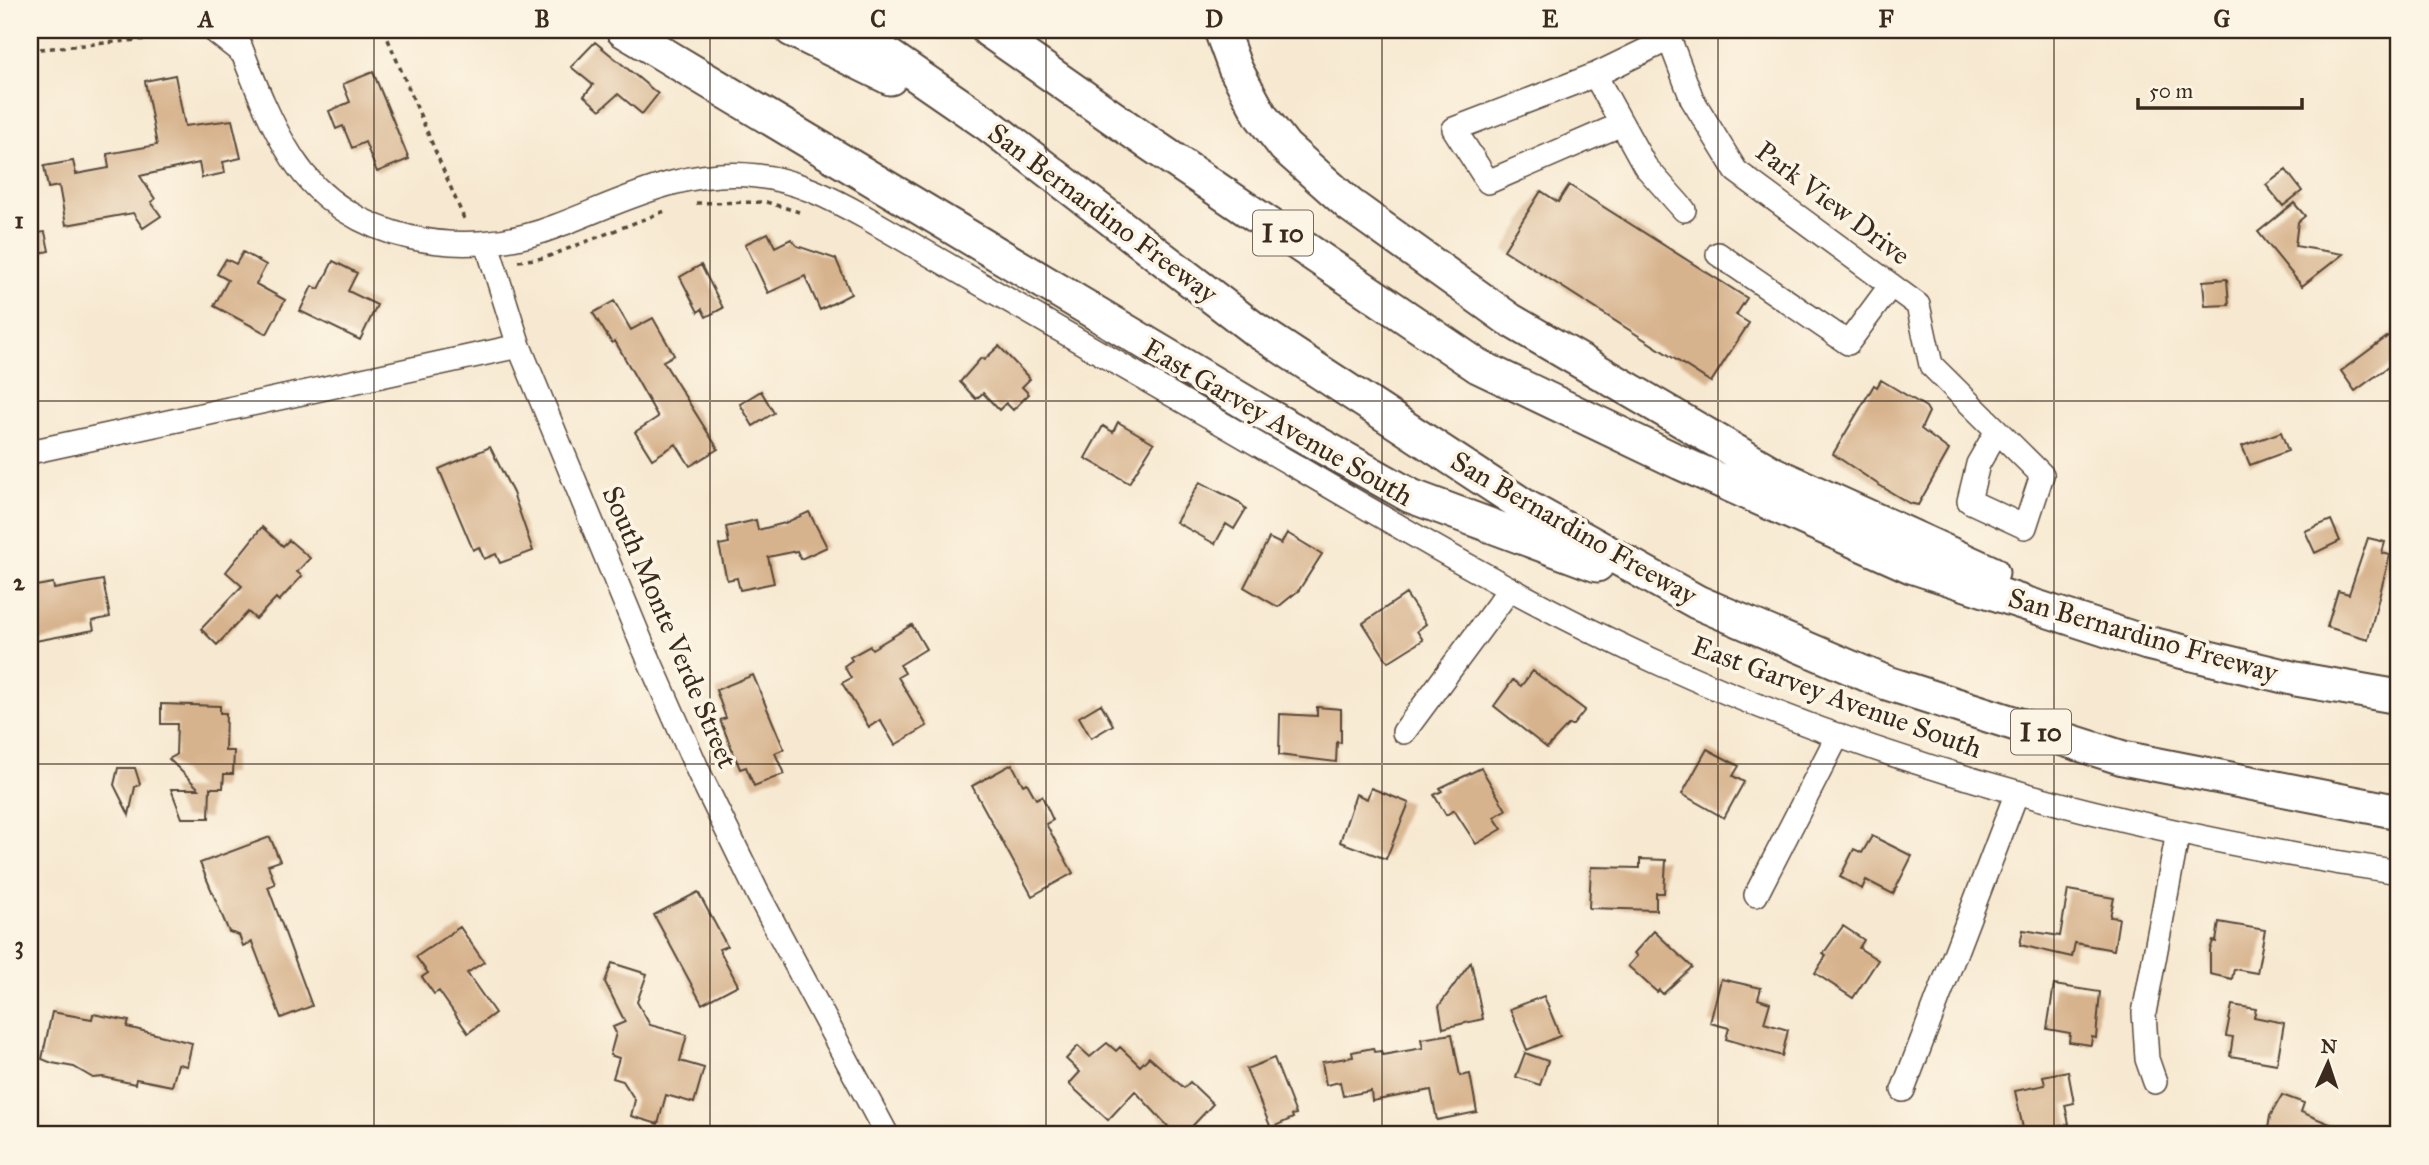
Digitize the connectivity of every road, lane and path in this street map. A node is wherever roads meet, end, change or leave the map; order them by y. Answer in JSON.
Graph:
{"nodes":[{"id":1,"x":234,"y":30,"type":"edge"},
{"id":2,"x":254,"y":30,"type":"edge"},
{"id":3,"x":623,"y":30,"type":"edge"},
{"id":4,"x":792,"y":30,"type":"edge"},
{"id":5,"x":850,"y":30,"type":"edge"},
{"id":6,"x":988,"y":30,"type":"edge"},
{"id":7,"x":1221,"y":30,"type":"edge"},
{"id":8,"x":202,"y":32,"type":"edge"},
{"id":9,"x":1667,"y":34,"type":"edge"},
{"id":10,"x":30,"y":50,"type":"edge"},
{"id":11,"x":243,"y":54,"type":"junction"},
{"id":12,"x":1595,"y":75,"type":"junction"},
{"id":13,"x":1622,"y":124,"type":"junction"},
{"id":14,"x":989,"y":125,"type":"junction"},
{"id":15,"x":1684,"y":211,"type":"dead end"},
{"id":16,"x":487,"y":244,"type":"junction"},
{"id":17,"x":1718,"y":254,"type":"dead end"},
{"id":18,"x":1891,"y":285,"type":"junction"},
{"id":19,"x":519,"y":346,"type":"junction"},
{"id":20,"x":1997,"y":431,"type":"dead end"},
{"id":21,"x":30,"y":452,"type":"edge"},
{"id":22,"x":1509,"y":590,"type":"junction"},
{"id":23,"x":1697,"y":602,"type":"junction"},
{"id":24,"x":2147,"y":643,"type":"junction"},
{"id":25,"x":2399,"y":697,"type":"edge"},
{"id":26,"x":1404,"y":732,"type":"dead end"},
{"id":27,"x":1838,"y":735,"type":"junction"},
{"id":28,"x":2017,"y":792,"type":"junction"},
{"id":29,"x":2399,"y":812,"type":"edge"},
{"id":30,"x":2178,"y":832,"type":"junction"},
{"id":31,"x":2399,"y":872,"type":"edge"},
{"id":32,"x":1756,"y":895,"type":"dead end"},
{"id":33,"x":2155,"y":1082,"type":"dead end"},
{"id":34,"x":1903,"y":1090,"type":"dead end"},
{"id":35,"x":887,"y":1135,"type":"edge"}],
"edges":[{"from":1,"to":11,"type":"street","name":"East Garvey Avenue South"},
{"from":2,"to":11,"type":"street"},
{"from":3,"to":23,"type":"highway"},
{"from":4,"to":14,"type":"highway"},
{"from":5,"to":14,"type":"highway","name":"San Bernardino Freeway","number":"I 10"},
{"from":6,"to":24,"type":"highway","name":"San Bernardino Freeway","number":"I 10"},
{"from":7,"to":24,"type":"highway"},
{"from":8,"to":10,"type":"path"},
{"from":8,"to":11,"type":"street"},
{"from":9,"to":12,"type":"street"},
{"from":9,"to":18,"type":"street","name":"Park View Drive"},
{"from":11,"to":16,"type":"street","name":"East Garvey Avenue South"},
{"from":12,"to":13,"type":"street"},
{"from":12,"to":13,"type":"street"},
{"from":13,"to":15,"type":"street"},
{"from":14,"to":23,"type":"highway","name":"San Bernardino Freeway","number":"I 10"},
{"from":16,"to":19,"type":"street","name":"South Monte Verde Street"},
{"from":16,"to":22,"type":"street","name":"East Garvey Avenue South"},
{"from":17,"to":18,"type":"street"},
{"from":18,"to":20,"type":"street","name":"Park View Drive"},
{"from":19,"to":21,"type":"street"},
{"from":19,"to":35,"type":"street","name":"South Monte Verde Street"},
{"from":22,"to":26,"type":"street"},
{"from":22,"to":27,"type":"street","name":"East Garvey Avenue South"},
{"from":23,"to":29,"type":"highway","name":"San Bernardino Freeway","number":"I 10"},
{"from":24,"to":25,"type":"highway","name":"San Bernardino Freeway","number":"I 10"},
{"from":27,"to":28,"type":"street","name":"East Garvey Avenue South"},
{"from":27,"to":32,"type":"street"},
{"from":28,"to":30,"type":"street","name":"East Garvey Avenue South"},
{"from":28,"to":34,"type":"street"},
{"from":30,"to":31,"type":"street","name":"East Garvey Avenue South"},
{"from":30,"to":33,"type":"street"}]}
